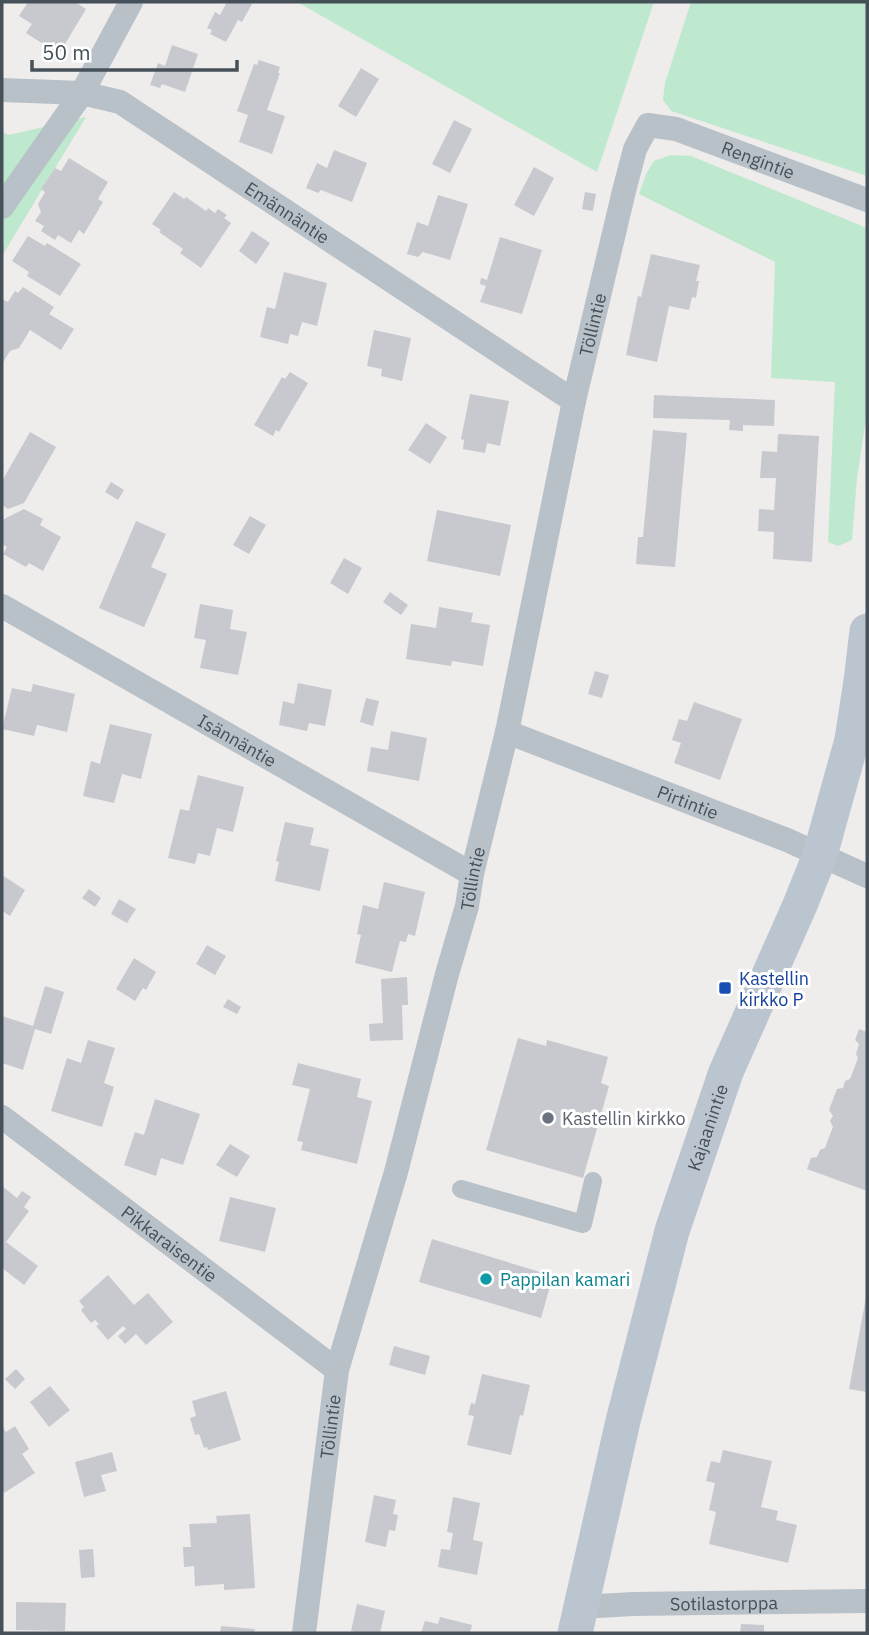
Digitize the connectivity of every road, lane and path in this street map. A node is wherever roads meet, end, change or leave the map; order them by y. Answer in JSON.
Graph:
{"nodes":[{"id":1,"x":131,"y":2,"type":"edge"},
{"id":2,"x":2,"y":89,"type":"edge"},
{"id":3,"x":82,"y":93,"type":"junction"},
{"id":4,"x":648,"y":125,"type":"joint"},
{"id":5,"x":867,"y":200,"type":"edge"},
{"id":6,"x":2,"y":206,"type":"edge"},
{"id":7,"x":574,"y":401,"type":"junction"},
{"id":8,"x":2,"y":606,"type":"edge"},
{"id":9,"x":867,"y":631,"type":"edge"},
{"id":10,"x":507,"y":732,"type":"junction"},
{"id":11,"x":820,"y":855,"type":"junction"},
{"id":12,"x":472,"y":874,"type":"junction"},
{"id":13,"x":867,"y":876,"type":"edge"},
{"id":14,"x":2,"y":1117,"type":"edge"},
{"id":15,"x":593,"y":1181,"type":"dead end"},
{"id":16,"x":461,"y":1189,"type":"dead end"},
{"id":17,"x":337,"y":1370,"type":"junction"},
{"id":18,"x":867,"y":1601,"type":"edge"},
{"id":19,"x":578,"y":1620,"type":"edge"},
{"id":20,"x":304,"y":1633,"type":"edge"}],
"edges":[{"from":1,"to":3,"type":"street"},
{"from":2,"to":3,"type":"street","name":"Emännäntie"},
{"from":3,"to":6,"type":"street"},
{"from":3,"to":7,"type":"street","name":"Emännäntie"},
{"from":4,"to":5,"type":"street","name":"Rengintie"},
{"from":4,"to":7,"type":"street","name":"Töllintie"},
{"from":7,"to":10,"type":"street","name":"Töllintie"},
{"from":8,"to":12,"type":"street","name":"Isännäntie"},
{"from":9,"to":11,"type":"main road","name":"Kajaanintie"},
{"from":10,"to":11,"type":"street","name":"Pirtintie"},
{"from":10,"to":12,"type":"street","name":"Töllintie"},
{"from":11,"to":13,"type":"street","name":"Pirtintie"},
{"from":11,"to":19,"type":"main road","name":"Kajaanintie"},
{"from":12,"to":17,"type":"street","name":"Töllintie"},
{"from":14,"to":17,"type":"street","name":"Pikkaraisentie"},
{"from":15,"to":16,"type":"street"},
{"from":17,"to":20,"type":"street","name":"Töllintie"},
{"from":18,"to":19,"type":"street","name":"Sotilastorppa"}]}
